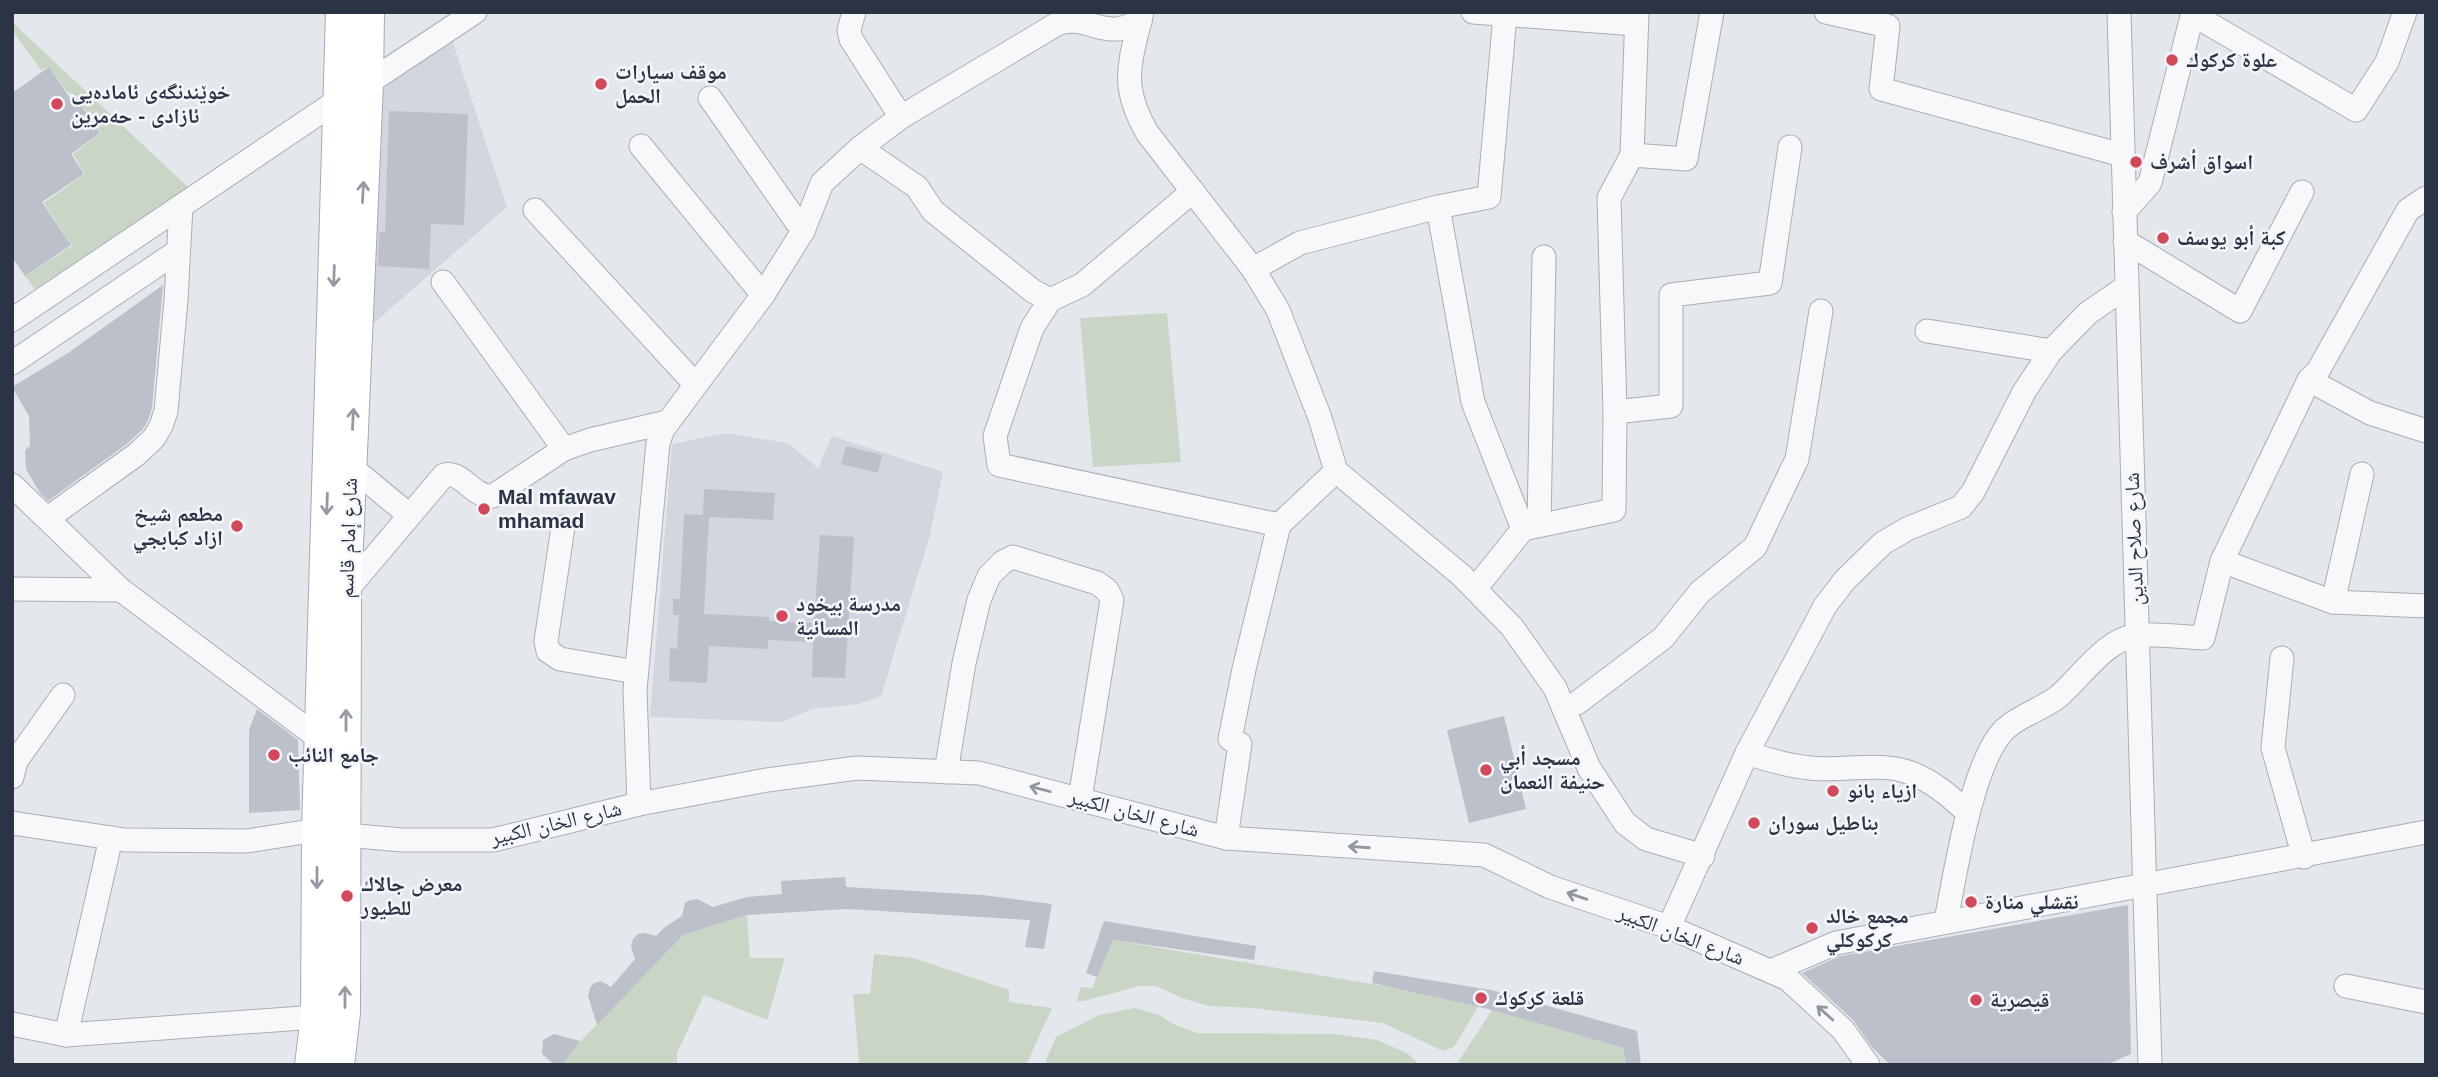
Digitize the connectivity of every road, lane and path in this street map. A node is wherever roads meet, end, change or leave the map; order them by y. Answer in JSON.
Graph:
{"nodes":[{"id":1,"x":341,"y":12,"type":"edge"},
{"id":2,"x":369,"y":12,"type":"edge"},
{"id":3,"x":475,"y":12,"type":"edge"},
{"id":4,"x":854,"y":12,"type":"edge"},
{"id":5,"x":1473,"y":12,"type":"edge"},
{"id":6,"x":1712,"y":12,"type":"edge"},
{"id":7,"x":2119,"y":12,"type":"edge"},
{"id":8,"x":2405,"y":12,"type":"edge"},
{"id":9,"x":2192,"y":13,"type":"edge"},
{"id":10,"x":1839,"y":14,"type":"edge"},
{"id":11,"x":1505,"y":15,"type":"junction"},
{"id":12,"x":1538,"y":15,"type":"edge"},
{"id":13,"x":1141,"y":17,"type":"edge"},
{"id":14,"x":1636,"y":18,"type":"edge"},
{"id":15,"x":368,"y":83,"type":"junction"},
{"id":16,"x":710,"y":98,"type":"dead end"},
{"id":17,"x":340,"y":99,"type":"junction"},
{"id":18,"x":901,"y":117,"type":"junction"},
{"id":19,"x":640,"y":146,"type":"dead end"},
{"id":20,"x":1790,"y":147,"type":"dead end"},
{"id":21,"x":860,"y":148,"type":"junction"},
{"id":22,"x":1632,"y":155,"type":"junction"},
{"id":23,"x":2122,"y":155,"type":"junction"},
{"id":24,"x":1192,"y":191,"type":"junction"},
{"id":25,"x":2302,"y":192,"type":"dead end"},
{"id":26,"x":181,"y":206,"type":"junction"},
{"id":27,"x":1438,"y":207,"type":"junction"},
{"id":28,"x":535,"y":209,"type":"dead end"},
{"id":29,"x":2420,"y":210,"type":"edge"},
{"id":30,"x":2124,"y":212,"type":"junction"},
{"id":31,"x":803,"y":231,"type":"junction"},
{"id":32,"x":2125,"y":242,"type":"junction"},
{"id":33,"x":178,"y":251,"type":"junction"},
{"id":34,"x":1544,"y":257,"type":"dead end"},
{"id":35,"x":1253,"y":269,"type":"junction"},
{"id":36,"x":443,"y":282,"type":"dead end"},
{"id":37,"x":2126,"y":287,"type":"junction"},
{"id":38,"x":764,"y":295,"type":"junction"},
{"id":39,"x":1050,"y":300,"type":"junction"},
{"id":40,"x":1821,"y":312,"type":"dead end"},
{"id":41,"x":12,"y":320,"type":"edge"},
{"id":42,"x":1927,"y":331,"type":"dead end"},
{"id":43,"x":2051,"y":351,"type":"junction"},
{"id":44,"x":12,"y":363,"type":"edge"},
{"id":45,"x":2309,"y":380,"type":"junction"},
{"id":46,"x":695,"y":384,"type":"junction"},
{"id":47,"x":1615,"y":412,"type":"junction"},
{"id":48,"x":667,"y":422,"type":"junction"},
{"id":49,"x":2426,"y":431,"type":"edge"},
{"id":50,"x":564,"y":449,"type":"junction"},
{"id":51,"x":351,"y":467,"type":"junction"},
{"id":52,"x":1336,"y":471,"type":"junction"},
{"id":53,"x":2362,"y":474,"type":"dead end"},
{"id":54,"x":12,"y":478,"type":"edge"},
{"id":55,"x":13,"y":485,"type":"edge"},
{"id":56,"x":409,"y":515,"type":"junction"},
{"id":57,"x":48,"y":518,"type":"junction"},
{"id":58,"x":1279,"y":525,"type":"junction"},
{"id":59,"x":563,"y":527,"type":"dead end"},
{"id":60,"x":1531,"y":527,"type":"junction"},
{"id":61,"x":2222,"y":561,"type":"junction"},
{"id":62,"x":12,"y":589,"type":"edge"},
{"id":63,"x":1475,"y":589,"type":"junction"},
{"id":64,"x":121,"y":590,"type":"junction"},
{"id":65,"x":346,"y":591,"type":"junction"},
{"id":66,"x":2333,"y":602,"type":"junction"},
{"id":67,"x":2426,"y":606,"type":"edge"},
{"id":68,"x":2137,"y":635,"type":"junction"},
{"id":69,"x":2282,"y":658,"type":"dead end"},
{"id":70,"x":636,"y":672,"type":"junction"},
{"id":71,"x":63,"y":695,"type":"dead end"},
{"id":72,"x":1577,"y":703,"type":"dead end"},
{"id":73,"x":320,"y":739,"type":"junction"},
{"id":74,"x":1747,"y":753,"type":"junction"},
{"id":75,"x":946,"y":772,"type":"junction"},
{"id":76,"x":12,"y":777,"type":"edge"},
{"id":77,"x":1080,"y":799,"type":"junction"},
{"id":78,"x":639,"y":804,"type":"junction"},
{"id":79,"x":1968,"y":813,"type":"junction"},
{"id":80,"x":12,"y":823,"type":"edge"},
{"id":81,"x":332,"y":832,"type":"junction"},
{"id":82,"x":2426,"y":832,"type":"edge"},
{"id":83,"x":111,"y":838,"type":"junction"},
{"id":84,"x":1226,"y":838,"type":"junction"},
{"id":85,"x":1703,"y":856,"type":"junction"},
{"id":86,"x":2304,"y":857,"type":"junction"},
{"id":87,"x":2144,"y":884,"type":"junction"},
{"id":88,"x":1946,"y":921,"type":"junction"},
{"id":89,"x":1669,"y":927,"type":"junction"},
{"id":90,"x":1771,"y":971,"type":"junction"},
{"id":91,"x":2346,"y":986,"type":"dead end"},
{"id":92,"x":2426,"y":1002,"type":"edge"},
{"id":93,"x":316,"y":1017,"type":"junction"},
{"id":94,"x":12,"y":1024,"type":"edge"},
{"id":95,"x":66,"y":1035,"type":"junction"},
{"id":96,"x":2146,"y":1063,"type":"edge"},
{"id":97,"x":310,"y":1065,"type":"edge"},
{"id":98,"x":339,"y":1065,"type":"edge"},
{"id":99,"x":1868,"y":1065,"type":"edge"}],
"edges":[{"from":1,"to":17,"type":"main road","name":"شارع إمام قاسم"},
{"from":2,"to":15,"type":"main road","name":"شارع إمام قاسم"},
{"from":3,"to":15,"type":"street"},
{"from":4,"to":18,"type":"street"},
{"from":5,"to":11,"type":"street"},
{"from":6,"to":22,"type":"street"},
{"from":7,"to":23,"type":"street","name":"شارع صلاح الدين"},
{"from":8,"to":9,"type":"street"},
{"from":9,"to":30,"type":"street"},
{"from":10,"to":23,"type":"street"},
{"from":11,"to":12,"type":"street"},
{"from":11,"to":27,"type":"street"},
{"from":12,"to":14,"type":"street"},
{"from":13,"to":18,"type":"street"},
{"from":13,"to":24,"type":"street"},
{"from":14,"to":22,"type":"street"},
{"from":15,"to":17,"type":"main road"},
{"from":51,"to":15,"type":"main road","name":"شارع إمام قاسم","one_way":true},
{"from":16,"to":31,"type":"street"},
{"from":17,"to":26,"type":"street"},
{"from":17,"to":73,"type":"main road","name":"شارع إمام قاسم","one_way":true},
{"from":18,"to":21,"type":"street"},
{"from":19,"to":38,"type":"street"},
{"from":20,"to":47,"type":"street"},
{"from":21,"to":31,"type":"street"},
{"from":21,"to":39,"type":"street"},
{"from":22,"to":47,"type":"street"},
{"from":23,"to":30,"type":"street","name":"شارع صلاح الدين"},
{"from":24,"to":35,"type":"street"},
{"from":24,"to":39,"type":"street"},
{"from":25,"to":32,"type":"street"},
{"from":26,"to":33,"type":"street"},
{"from":26,"to":41,"type":"street"},
{"from":27,"to":35,"type":"street"},
{"from":27,"to":60,"type":"street"},
{"from":28,"to":46,"type":"street"},
{"from":29,"to":45,"type":"street"},
{"from":30,"to":32,"type":"street","name":"شارع صلاح الدين"},
{"from":31,"to":38,"type":"street"},
{"from":32,"to":37,"type":"street","name":"شارع صلاح الدين"},
{"from":33,"to":44,"type":"street"},
{"from":33,"to":57,"type":"street"},
{"from":34,"to":60,"type":"street"},
{"from":35,"to":52,"type":"street"},
{"from":36,"to":50,"type":"street"},
{"from":37,"to":43,"type":"street"},
{"from":37,"to":68,"type":"street","name":"شارع صلاح الدين"},
{"from":38,"to":46,"type":"street"},
{"from":39,"to":58,"type":"street"},
{"from":40,"to":72,"type":"street"},
{"from":42,"to":43,"type":"street"},
{"from":43,"to":74,"type":"street"},
{"from":45,"to":49,"type":"street"},
{"from":45,"to":61,"type":"street"},
{"from":46,"to":48,"type":"street"},
{"from":47,"to":60,"type":"street"},
{"from":48,"to":50,"type":"street"},
{"from":48,"to":70,"type":"street"},
{"from":50,"to":56,"type":"street"},
{"from":51,"to":56,"type":"street"},
{"from":51,"to":65,"type":"main road","name":"شارع إمام قاسم"},
{"from":52,"to":58,"type":"street"},
{"from":52,"to":63,"type":"street"},
{"from":53,"to":66,"type":"street"},
{"from":54,"to":55,"type":"street"},
{"from":55,"to":57,"type":"street"},
{"from":56,"to":65,"type":"street"},
{"from":57,"to":64,"type":"street"},
{"from":58,"to":84,"type":"street"},
{"from":59,"to":70,"type":"street"},
{"from":60,"to":63,"type":"street"},
{"from":61,"to":66,"type":"street"},
{"from":61,"to":68,"type":"street"},
{"from":62,"to":64,"type":"street"},
{"from":63,"to":85,"type":"street"},
{"from":64,"to":73,"type":"street"},
{"from":81,"to":65,"type":"main road","name":"شارع إمام قاسم","one_way":true},
{"from":66,"to":67,"type":"street"},
{"from":68,"to":79,"type":"street"},
{"from":68,"to":87,"type":"street","name":"شارع صلاح الدين"},
{"from":69,"to":86,"type":"street"},
{"from":70,"to":78,"type":"street"},
{"from":71,"to":76,"type":"street"},
{"from":73,"to":81,"type":"main road","name":"شارع إمام قاسم"},
{"from":74,"to":79,"type":"street"},
{"from":74,"to":85,"type":"street"},
{"from":77,"to":75,"type":"street","name":"شارع الخان الكبير","one_way":true},
{"from":75,"to":77,"type":"street"},
{"from":75,"to":78,"type":"street","name":"شارع الخان الكبير"},
{"from":77,"to":84,"type":"street","name":"شارع الخان الكبير"},
{"from":78,"to":81,"type":"street","name":"شارع الخان الكبير"},
{"from":79,"to":88,"type":"street"},
{"from":80,"to":83,"type":"street","name":"شارع الخان الكبير"},
{"from":81,"to":83,"type":"street","name":"شارع الخان الكبير"},
{"from":81,"to":93,"type":"main road","name":"شارع إمام قاسم","one_way":true},
{"from":98,"to":81,"type":"main road","name":"شارع إمام قاسم","one_way":true},
{"from":82,"to":86,"type":"street"},
{"from":83,"to":95,"type":"street"},
{"from":89,"to":84,"type":"street","name":"شارع الخان الكبير","one_way":true},
{"from":85,"to":89,"type":"street"},
{"from":86,"to":87,"type":"street"},
{"from":87,"to":88,"type":"street"},
{"from":87,"to":96,"type":"street","name":"شارع صلاح الدين"},
{"from":88,"to":90,"type":"street"},
{"from":89,"to":90,"type":"street","name":"شارع الخان الكبير"},
{"from":99,"to":90,"type":"street","name":"شارع الخان الكبير","one_way":true},
{"from":91,"to":92,"type":"street"},
{"from":93,"to":95,"type":"street"},
{"from":93,"to":97,"type":"main road","name":"شارع إمام قاسم"},
{"from":94,"to":95,"type":"street"}]}
